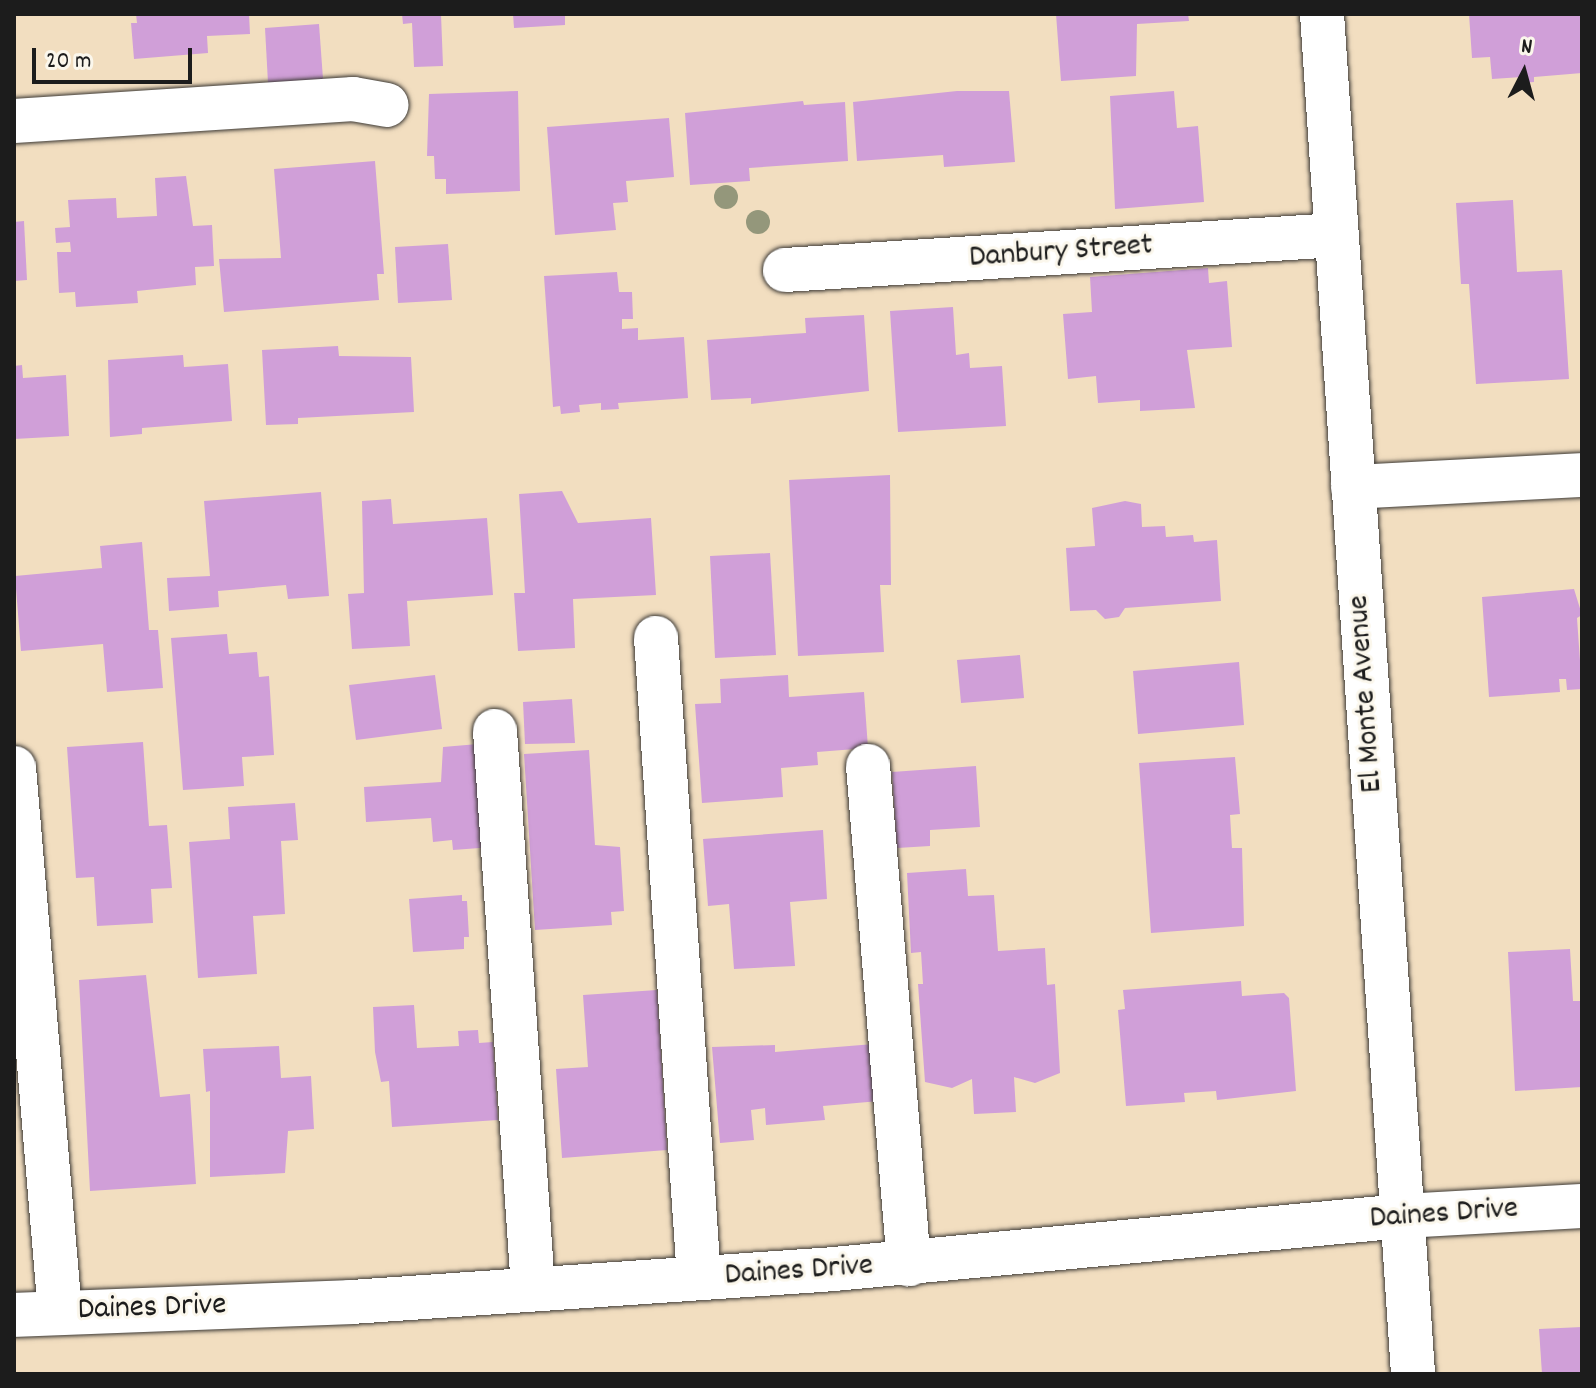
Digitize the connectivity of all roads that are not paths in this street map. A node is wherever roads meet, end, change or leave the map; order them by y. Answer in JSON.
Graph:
{"nodes":[{"id":1,"x":1322,"y":14,"type":"edge"},
{"id":2,"x":386,"y":105,"type":"dead end"},
{"id":3,"x":14,"y":121,"type":"edge"},
{"id":4,"x":1336,"y":235,"type":"junction"},
{"id":5,"x":785,"y":270,"type":"dead end"},
{"id":6,"x":1582,"y":475,"type":"edge"},
{"id":7,"x":1353,"y":487,"type":"junction"},
{"id":8,"x":656,"y":638,"type":"dead end"},
{"id":9,"x":495,"y":731,"type":"dead end"},
{"id":10,"x":868,"y":766,"type":"dead end"},
{"id":11,"x":14,"y":768,"type":"edge"},
{"id":12,"x":1582,"y":1206,"type":"edge"},
{"id":13,"x":1403,"y":1216,"type":"junction"},
{"id":14,"x":909,"y":1264,"type":"junction"},
{"id":15,"x":699,"y":1278,"type":"junction"},
{"id":16,"x":533,"y":1289,"type":"junction"},
{"id":17,"x":60,"y":1312,"type":"junction"},
{"id":18,"x":14,"y":1315,"type":"edge"},
{"id":19,"x":1413,"y":1374,"type":"edge"}],
"edges":[{"from":1,"to":4,"type":"street","name":"El Monte Avenue"},
{"from":2,"to":3,"type":"street"},
{"from":4,"to":5,"type":"street","name":"Danbury Street"},
{"from":4,"to":7,"type":"street","name":"El Monte Avenue"},
{"from":6,"to":7,"type":"street"},
{"from":7,"to":13,"type":"street","name":"El Monte Avenue"},
{"from":8,"to":15,"type":"street"},
{"from":9,"to":16,"type":"street"},
{"from":10,"to":14,"type":"street"},
{"from":11,"to":17,"type":"street"},
{"from":12,"to":13,"type":"street","name":"Daines Drive"},
{"from":13,"to":14,"type":"street","name":"Daines Drive"},
{"from":13,"to":19,"type":"street","name":"El Monte Avenue"},
{"from":14,"to":15,"type":"street","name":"Daines Drive"},
{"from":15,"to":16,"type":"street","name":"Daines Drive"},
{"from":16,"to":17,"type":"street","name":"Daines Drive"},
{"from":17,"to":18,"type":"street","name":"Daines Drive"}]}
